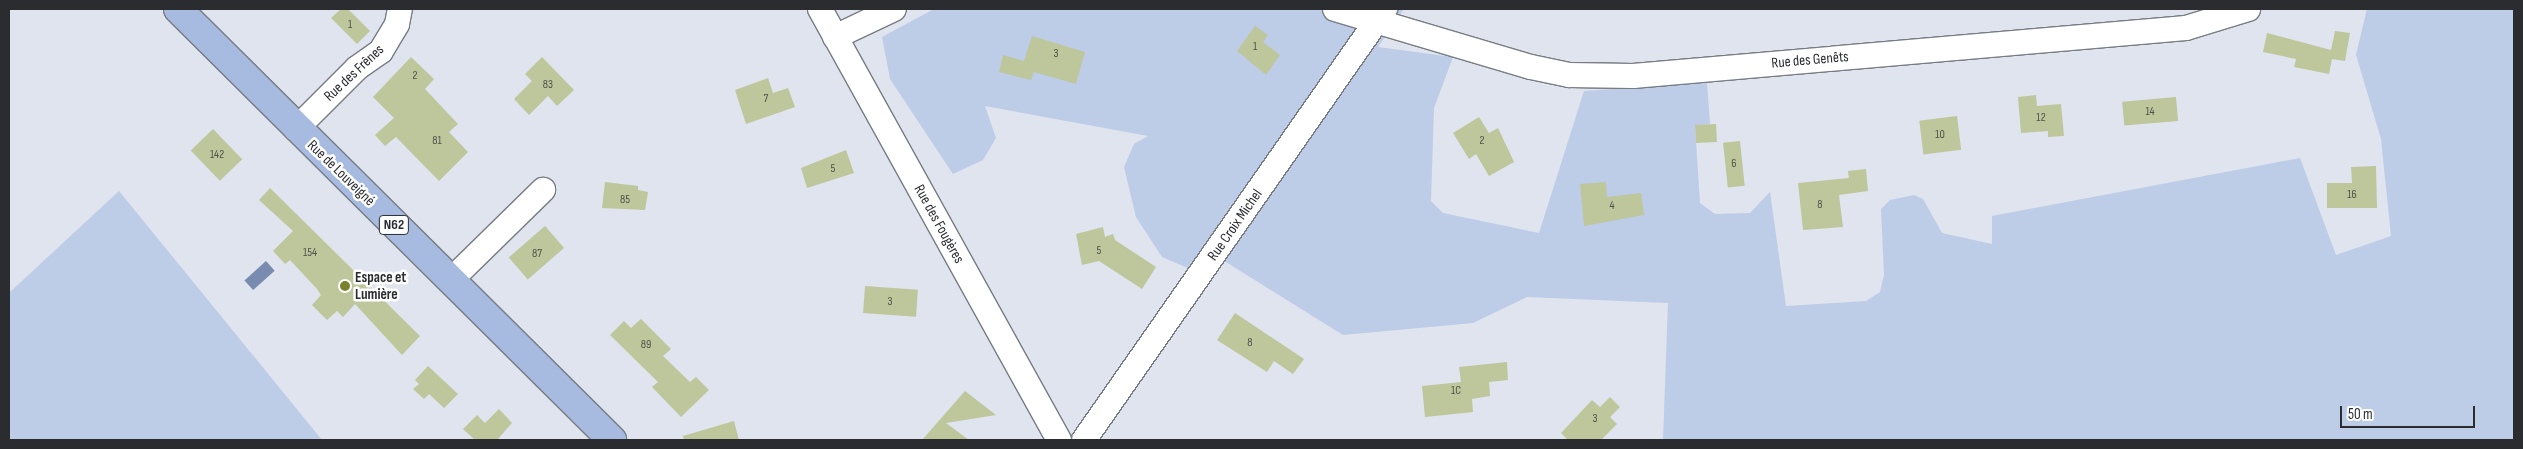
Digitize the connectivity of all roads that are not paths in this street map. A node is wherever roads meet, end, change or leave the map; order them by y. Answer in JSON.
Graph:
{"nodes":[{"id":1,"x":178,"y":9,"type":"edge"},
{"id":2,"x":400,"y":9,"type":"edge"},
{"id":3,"x":820,"y":9,"type":"edge"},
{"id":4,"x":894,"y":9,"type":"edge"},
{"id":5,"x":1335,"y":9,"type":"edge"},
{"id":6,"x":2248,"y":9,"type":"edge"},
{"id":7,"x":1381,"y":15,"type":"edge"},
{"id":8,"x":835,"y":37,"type":"junction"},
{"id":9,"x":296,"y":129,"type":"junction"},
{"id":10,"x":543,"y":190,"type":"dead end"},
{"id":11,"x":451,"y":280,"type":"junction"},
{"id":12,"x":612,"y":440,"type":"edge"},
{"id":13,"x":1059,"y":440,"type":"edge"},
{"id":14,"x":1084,"y":440,"type":"edge"}],
"edges":[{"from":1,"to":9,"type":"main road","name":"Rue de Louveigné","number":"N62"},
{"from":2,"to":9,"type":"street","name":"Rue des Frênes"},
{"from":3,"to":8,"type":"street","name":"Rue des Fougères"},
{"from":4,"to":8,"type":"street"},
{"from":5,"to":7,"type":"street","name":"Rue des Genêts"},
{"from":6,"to":7,"type":"street","name":"Rue des Genêts"},
{"from":7,"to":14,"type":"street","name":"Rue Croix Michel"},
{"from":8,"to":13,"type":"street","name":"Rue des Fougères"},
{"from":9,"to":11,"type":"main road","name":"Rue de Louveigné","number":"N62"},
{"from":10,"to":11,"type":"street"},
{"from":11,"to":12,"type":"main road","name":"Rue de Louveigné","number":"N62"}]}
